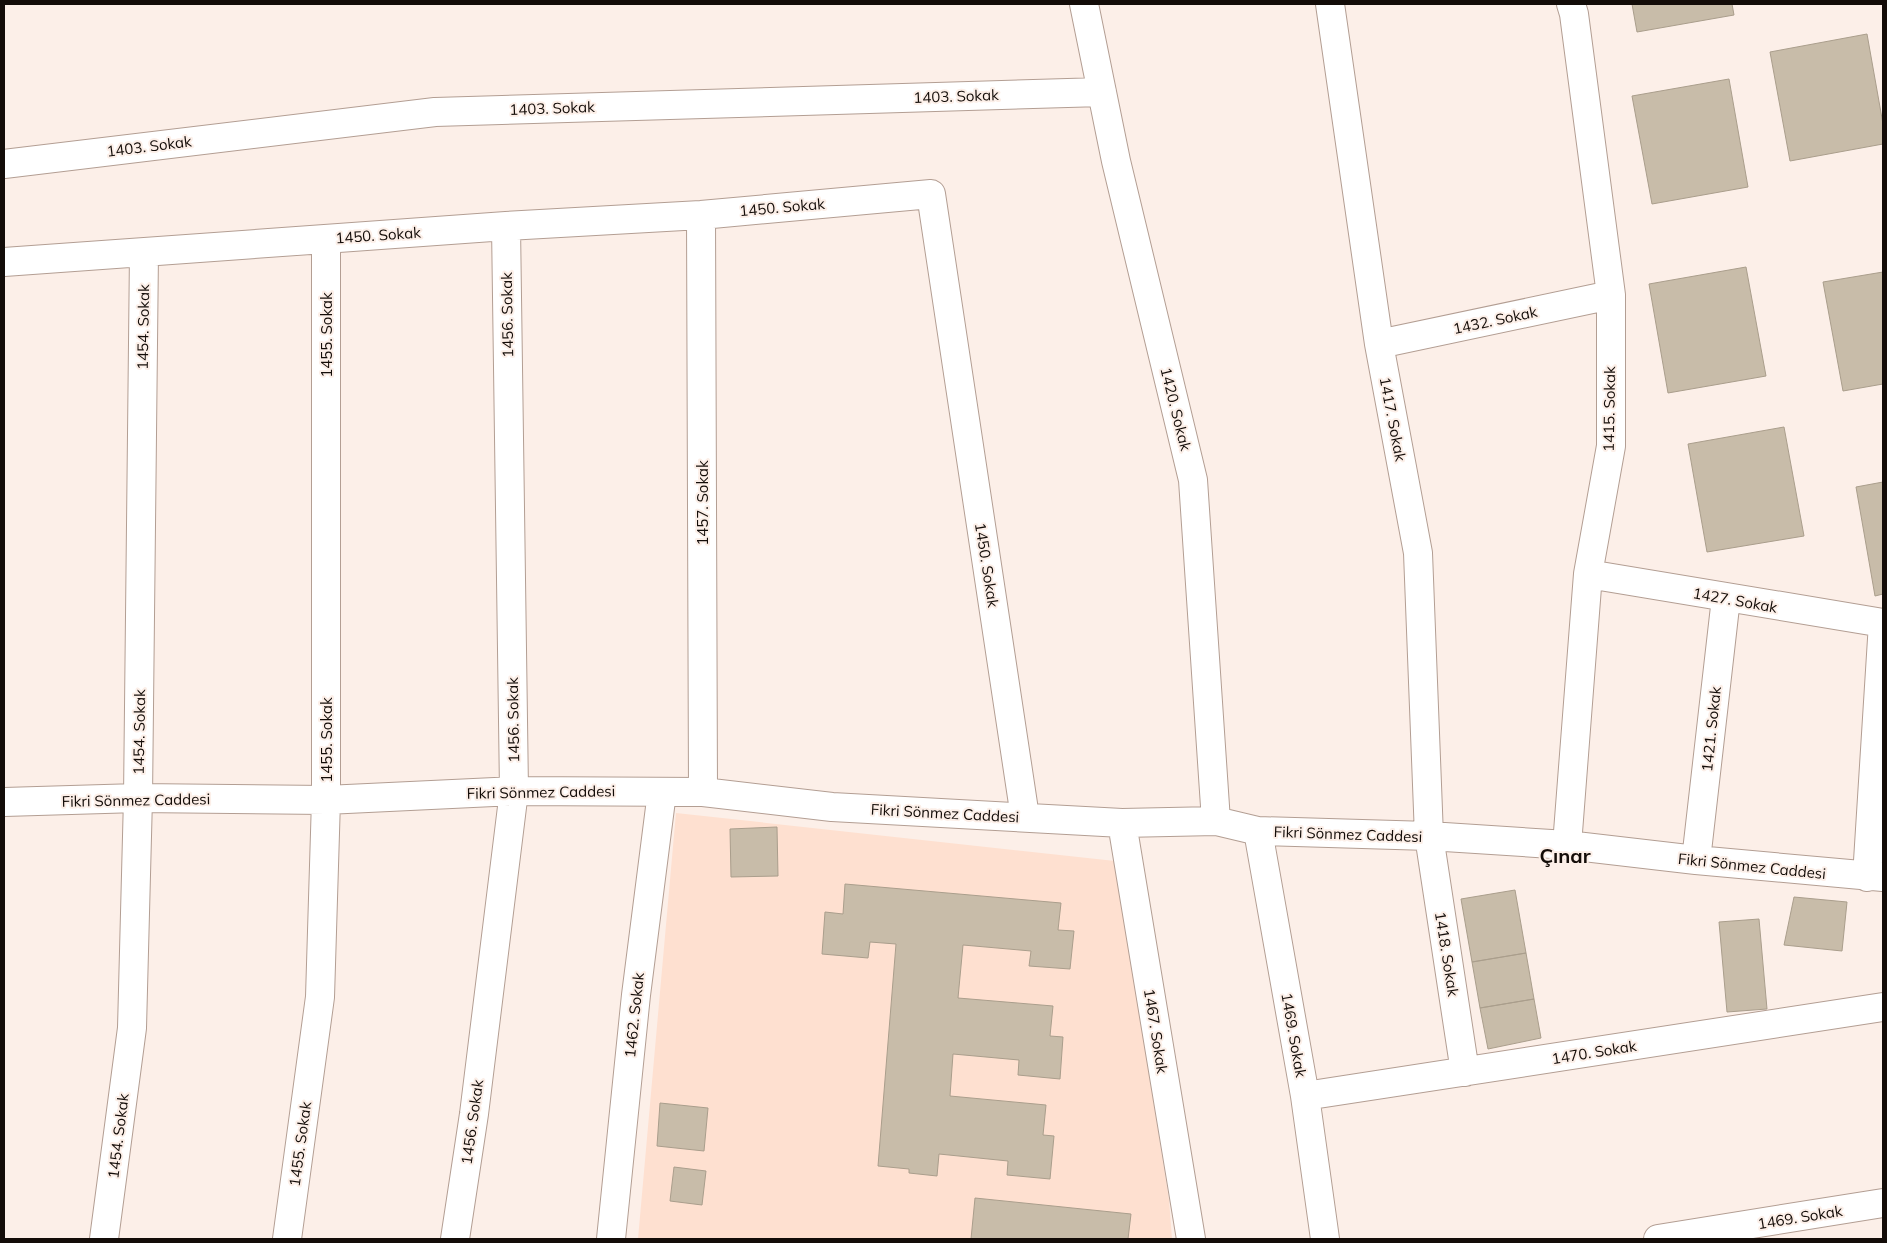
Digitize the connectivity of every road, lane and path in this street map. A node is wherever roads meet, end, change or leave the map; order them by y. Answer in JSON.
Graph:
{"nodes":[{"id":1,"x":1084,"y":4,"type":"edge"},
{"id":2,"x":1330,"y":4,"type":"edge"},
{"id":3,"x":1571,"y":4,"type":"edge"},
{"id":4,"x":1102,"y":92,"type":"junction"},
{"id":5,"x":4,"y":164,"type":"edge"},
{"id":6,"x":701,"y":214,"type":"junction"},
{"id":7,"x":506,"y":226,"type":"junction"},
{"id":8,"x":326,"y":239,"type":"junction"},
{"id":9,"x":144,"y":252,"type":"junction"},
{"id":10,"x":4,"y":262,"type":"edge"},
{"id":11,"x":1610,"y":295,"type":"junction"},
{"id":12,"x":1379,"y":344,"type":"junction"},
{"id":13,"x":1588,"y":574,"type":"junction"},
{"id":14,"x":1726,"y":598,"type":"junction"},
{"id":15,"x":1883,"y":623,"type":"edge"},
{"id":16,"x":514,"y":791,"type":"junction"},
{"id":17,"x":662,"y":792,"type":"junction"},
{"id":18,"x":703,"y":792,"type":"junction"},
{"id":19,"x":138,"y":798,"type":"junction"},
{"id":20,"x":326,"y":800,"type":"junction"},
{"id":21,"x":4,"y":802,"type":"edge"},
{"id":22,"x":1025,"y":817,"type":"junction"},
{"id":23,"x":1216,"y":821,"type":"junction"},
{"id":24,"x":1122,"y":823,"type":"junction"},
{"id":25,"x":1258,"y":831,"type":"junction"},
{"id":26,"x":1429,"y":836,"type":"junction"},
{"id":27,"x":1567,"y":846,"type":"junction"},
{"id":28,"x":1696,"y":860,"type":"junction"},
{"id":29,"x":1875,"y":877,"type":"edge"},
{"id":30,"x":1883,"y":1007,"type":"edge"},
{"id":31,"x":1464,"y":1072,"type":"junction"},
{"id":32,"x":1305,"y":1096,"type":"junction"},
{"id":33,"x":1883,"y":1203,"type":"edge"},
{"id":34,"x":104,"y":1239,"type":"edge"},
{"id":35,"x":287,"y":1239,"type":"edge"},
{"id":36,"x":455,"y":1239,"type":"edge"},
{"id":37,"x":611,"y":1239,"type":"edge"},
{"id":38,"x":1191,"y":1239,"type":"edge"},
{"id":39,"x":1324,"y":1239,"type":"edge"},
{"id":40,"x":1658,"y":1239,"type":"edge"}],
"edges":[{"from":1,"to":4,"type":"street","name":"1420. Sokak"},
{"from":2,"to":12,"type":"street","name":"1417. Sokak"},
{"from":3,"to":11,"type":"street","name":"1415. Sokak"},
{"from":4,"to":5,"type":"street","name":"1403. Sokak"},
{"from":4,"to":23,"type":"street","name":"1420. Sokak"},
{"from":6,"to":7,"type":"street","name":"1450. Sokak"},
{"from":6,"to":18,"type":"street","name":"1457. Sokak"},
{"from":6,"to":22,"type":"street","name":"1450. Sokak"},
{"from":7,"to":8,"type":"street","name":"1450. Sokak"},
{"from":7,"to":16,"type":"street","name":"1456. Sokak"},
{"from":8,"to":9,"type":"street","name":"1450. Sokak"},
{"from":8,"to":20,"type":"street","name":"1455. Sokak"},
{"from":9,"to":10,"type":"street","name":"1450. Sokak"},
{"from":9,"to":19,"type":"street","name":"1454. Sokak"},
{"from":11,"to":12,"type":"street","name":"1432. Sokak"},
{"from":11,"to":13,"type":"street","name":"1415. Sokak"},
{"from":12,"to":26,"type":"street","name":"1417. Sokak"},
{"from":13,"to":14,"type":"street","name":"1427. Sokak"},
{"from":13,"to":27,"type":"street","name":"1415. Sokak"},
{"from":14,"to":15,"type":"street","name":"1427. Sokak"},
{"from":14,"to":28,"type":"street","name":"1421. Sokak"},
{"from":15,"to":29,"type":"street"},
{"from":16,"to":17,"type":"street","name":"Fikri Sönmez Caddesi"},
{"from":16,"to":20,"type":"street","name":"Fikri Sönmez Caddesi"},
{"from":16,"to":36,"type":"street","name":"1456. Sokak"},
{"from":17,"to":18,"type":"street","name":"Fikri Sönmez Caddesi"},
{"from":17,"to":37,"type":"street","name":"1462. Sokak"},
{"from":18,"to":22,"type":"street","name":"Fikri Sönmez Caddesi"},
{"from":19,"to":20,"type":"street","name":"Fikri Sönmez Caddesi"},
{"from":19,"to":21,"type":"street","name":"Fikri Sönmez Caddesi"},
{"from":19,"to":34,"type":"street","name":"1454. Sokak"},
{"from":20,"to":35,"type":"street","name":"1455. Sokak"},
{"from":22,"to":24,"type":"street","name":"Fikri Sönmez Caddesi"},
{"from":23,"to":24,"type":"street","name":"Fikri Sönmez Caddesi"},
{"from":23,"to":25,"type":"street","name":"Fikri Sönmez Caddesi"},
{"from":24,"to":38,"type":"street","name":"1467. Sokak"},
{"from":25,"to":26,"type":"street","name":"Fikri Sönmez Caddesi"},
{"from":25,"to":32,"type":"street","name":"1469. Sokak"},
{"from":26,"to":27,"type":"street","name":"Fikri Sönmez Caddesi"},
{"from":26,"to":31,"type":"street","name":"1418. Sokak"},
{"from":27,"to":28,"type":"street","name":"Fikri Sönmez Caddesi"},
{"from":28,"to":29,"type":"street","name":"Fikri Sönmez Caddesi"},
{"from":30,"to":31,"type":"street","name":"1470. Sokak"},
{"from":31,"to":32,"type":"street","name":"1470. Sokak"},
{"from":32,"to":39,"type":"street","name":"1469. Sokak"},
{"from":33,"to":40,"type":"street","name":"1469. Sokak"}]}
